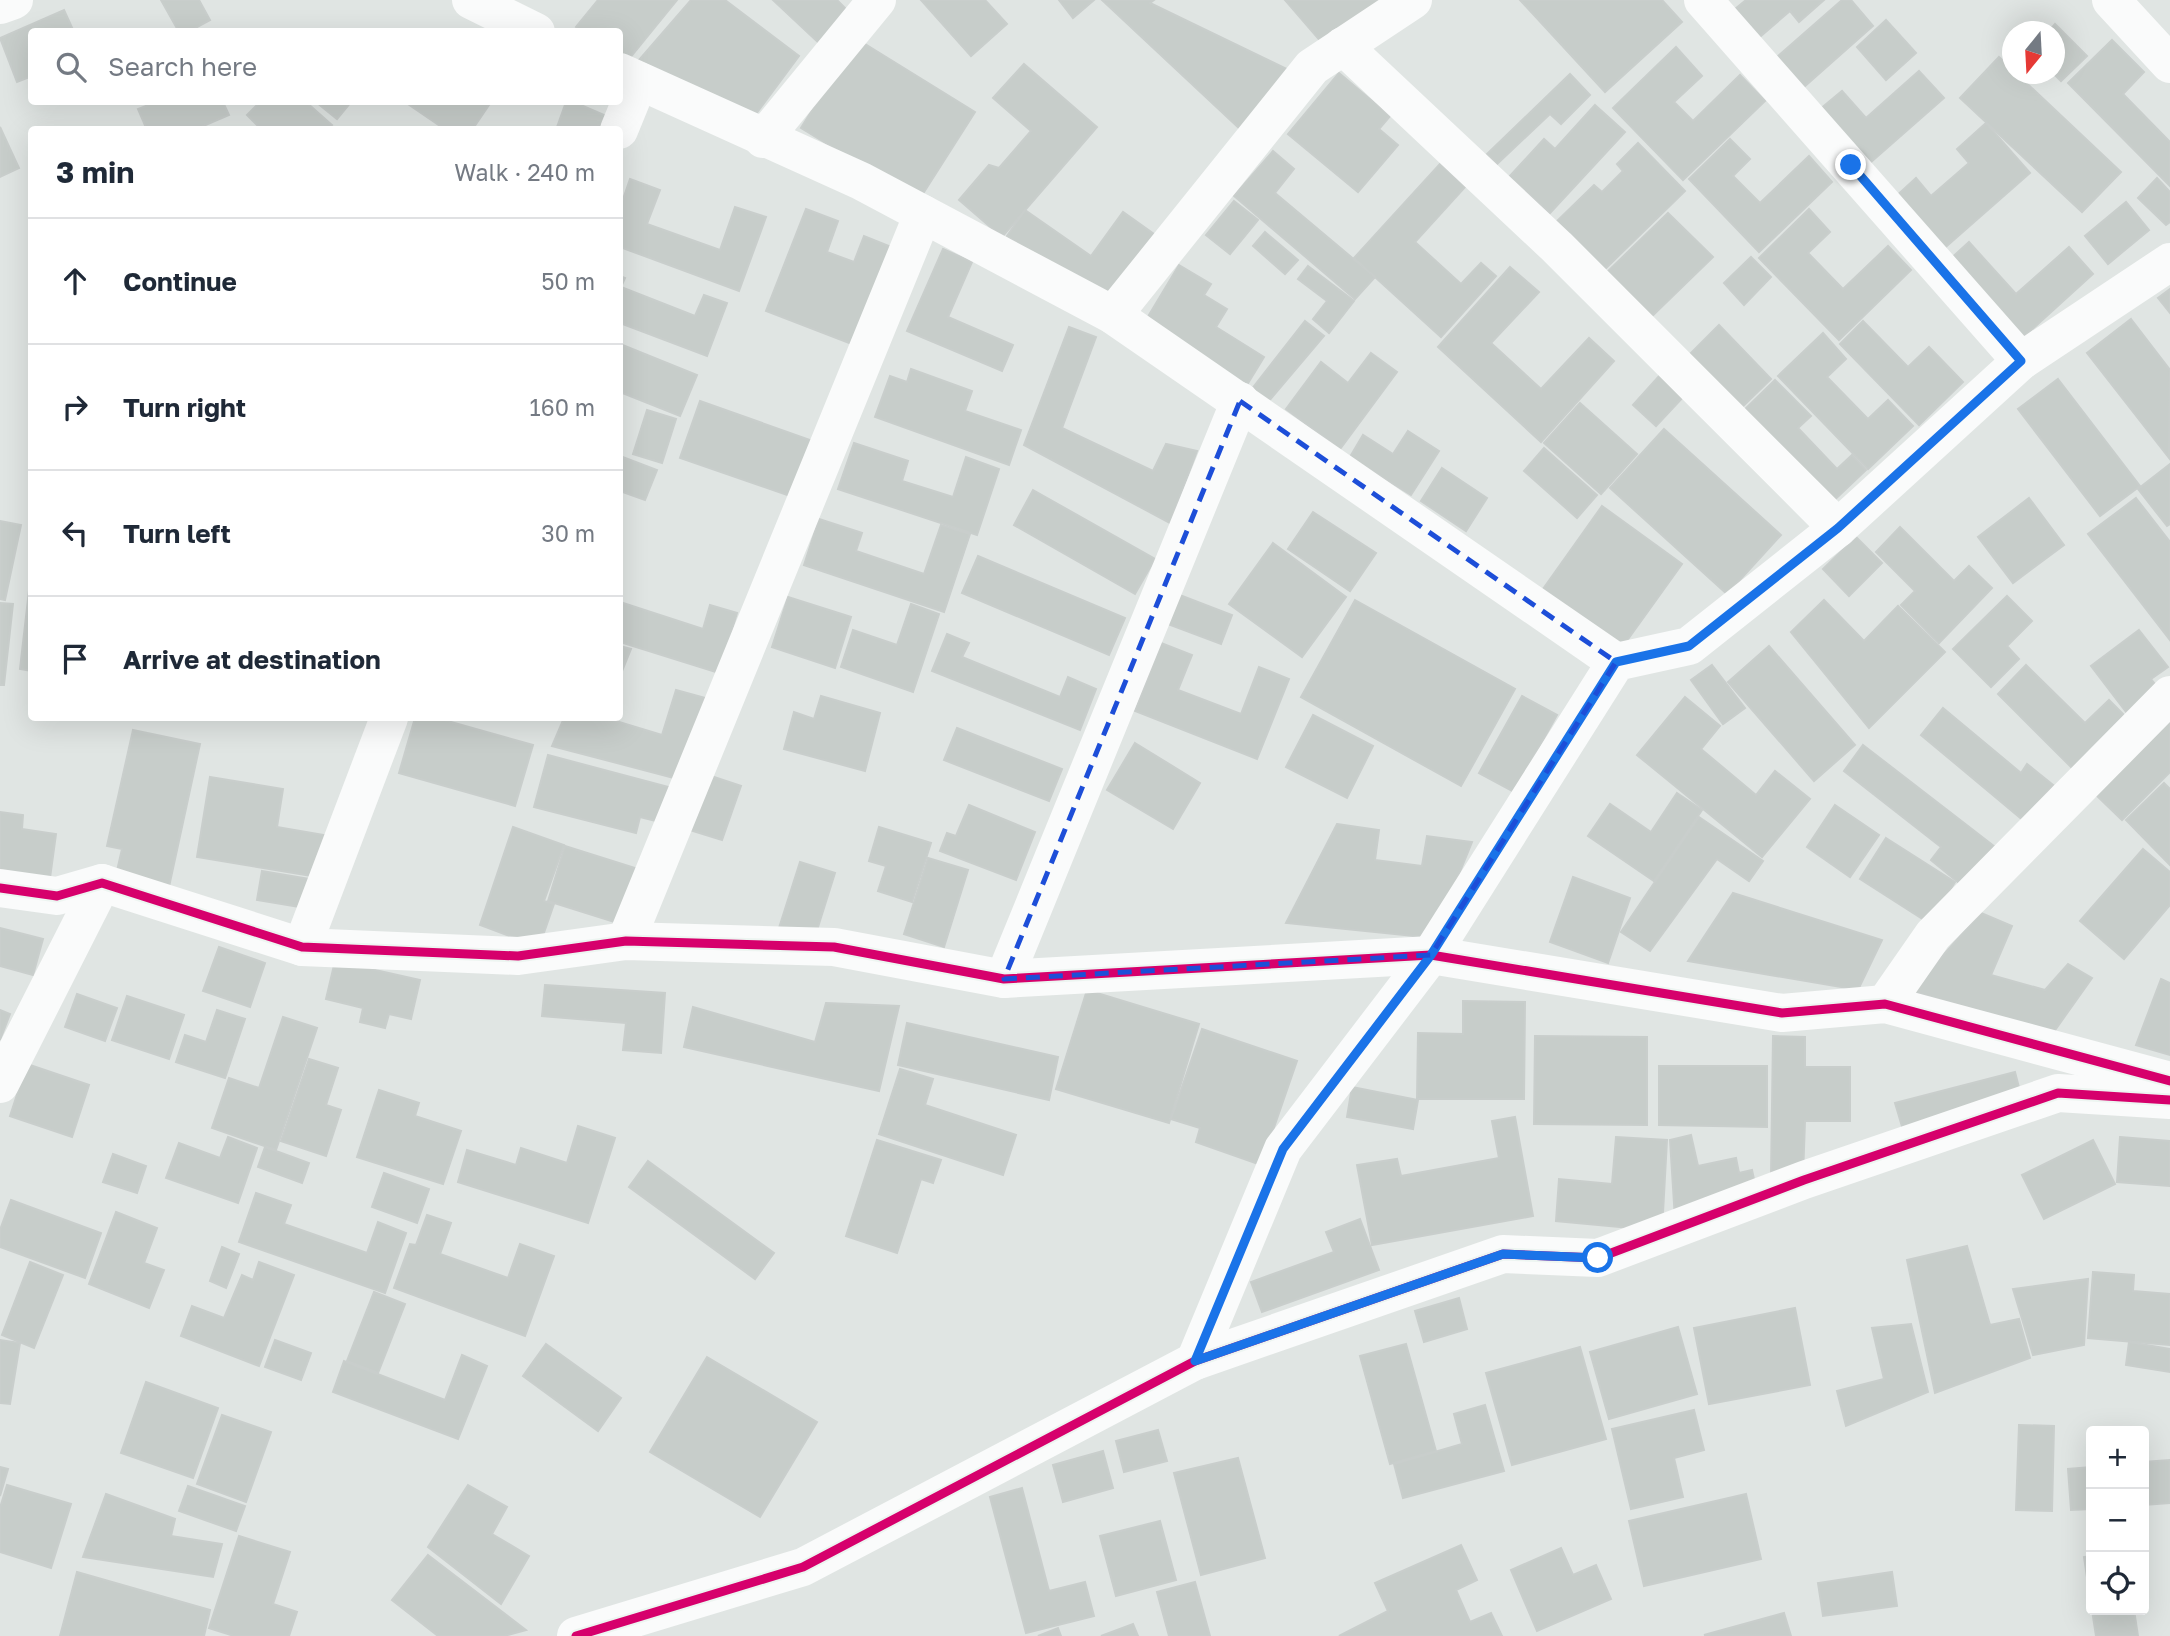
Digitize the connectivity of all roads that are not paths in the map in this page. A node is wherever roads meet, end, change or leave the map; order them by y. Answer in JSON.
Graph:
{"nodes":[{"id":1,"x":14,"y":0,"type":"edge"},
{"id":2,"x":471,"y":0,"type":"edge"},
{"id":3,"x":877,"y":0,"type":"edge"},
{"id":4,"x":1413,"y":0,"type":"edge"},
{"id":5,"x":1703,"y":0,"type":"edge"},
{"id":6,"x":2111,"y":0,"type":"edge"},
{"id":7,"x":0,"y":5,"type":"edge"},
{"id":8,"x":528,"y":28,"type":"edge"},
{"id":9,"x":1343,"y":46,"type":"junction"},
{"id":10,"x":2170,"y":64,"type":"edge"},
{"id":11,"x":629,"y":76,"type":"edge"},
{"id":12,"x":620,"y":126,"type":"edge"},
{"id":13,"x":763,"y":139,"type":"junction"},
{"id":14,"x":923,"y":214,"type":"junction"},
{"id":15,"x":2170,"y":261,"type":"edge"},
{"id":16,"x":1113,"y":315,"type":"junction"},
{"id":17,"x":2021,"y":361,"type":"junction"},
{"id":18,"x":1240,"y":401,"type":"junction"},
{"id":19,"x":1838,"y":528,"type":"junction"},
{"id":20,"x":1616,"y":662,"type":"junction"},
{"id":21,"x":2170,"y":695,"type":"edge"},
{"id":22,"x":388,"y":721,"type":"edge"},
{"id":23,"x":102,"y":883,"type":"junction"},
{"id":24,"x":0,"y":888,"type":"edge"},
{"id":25,"x":626,"y":942,"type":"junction"},
{"id":26,"x":302,"y":947,"type":"junction"},
{"id":27,"x":1431,"y":955,"type":"junction"},
{"id":28,"x":1004,"y":979,"type":"junction"},
{"id":29,"x":1885,"y":1004,"type":"junction"},
{"id":30,"x":2170,"y":1081,"type":"edge"},
{"id":31,"x":0,"y":1084,"type":"edge"},
{"id":32,"x":2170,"y":1100,"type":"edge"},
{"id":33,"x":1195,"y":1361,"type":"junction"},
{"id":34,"x":576,"y":1636,"type":"edge"}],
"edges":[{"from":1,"to":7,"type":"street"},
{"from":2,"to":8,"type":"street"},
{"from":3,"to":13,"type":"street"},
{"from":4,"to":9,"type":"street"},
{"from":5,"to":17,"type":"street"},
{"from":6,"to":10,"type":"street"},
{"from":9,"to":16,"type":"street"},
{"from":9,"to":19,"type":"street"},
{"from":11,"to":12,"type":"street"},
{"from":11,"to":13,"type":"street"},
{"from":13,"to":14,"type":"street"},
{"from":14,"to":16,"type":"street"},
{"from":14,"to":25,"type":"street"},
{"from":15,"to":17,"type":"street"},
{"from":16,"to":18,"type":"street"},
{"from":17,"to":19,"type":"street"},
{"from":18,"to":20,"type":"street"},
{"from":18,"to":28,"type":"street"},
{"from":19,"to":20,"type":"street"},
{"from":20,"to":27,"type":"street"},
{"from":21,"to":29,"type":"street"},
{"from":22,"to":26,"type":"street"},
{"from":23,"to":24,"type":"street"},
{"from":23,"to":26,"type":"street"},
{"from":23,"to":31,"type":"street"},
{"from":25,"to":26,"type":"street"},
{"from":25,"to":28,"type":"street"},
{"from":27,"to":28,"type":"street"},
{"from":27,"to":29,"type":"street"},
{"from":27,"to":33,"type":"street"},
{"from":29,"to":30,"type":"street"},
{"from":32,"to":33,"type":"street"},
{"from":33,"to":34,"type":"street"}]}
